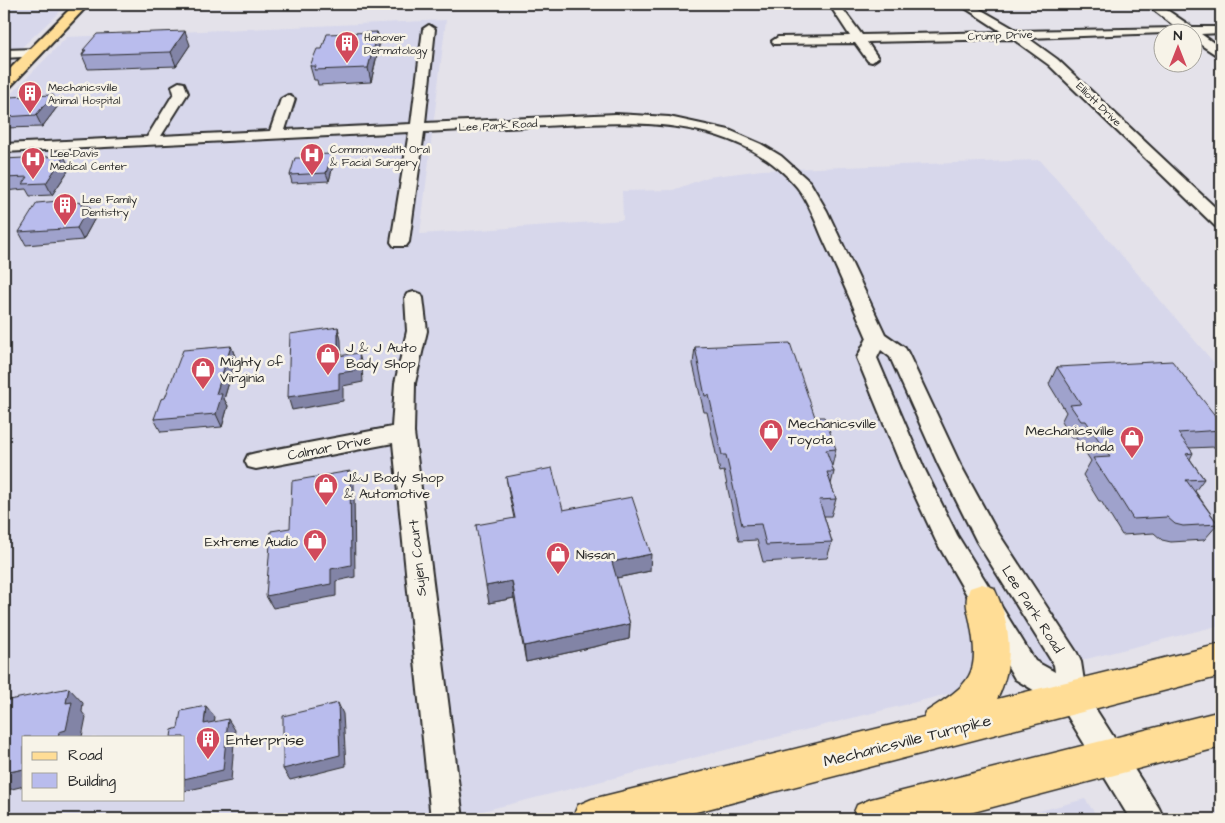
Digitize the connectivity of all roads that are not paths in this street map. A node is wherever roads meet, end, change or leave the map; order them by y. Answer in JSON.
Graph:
{"nodes":[{"id":1,"x":82,"y":4,"type":"edge"},
{"id":2,"x":834,"y":4,"type":"edge"},
{"id":3,"x":964,"y":4,"type":"edge"},
{"id":4,"x":1151,"y":4,"type":"edge"},
{"id":5,"x":1177,"y":22,"type":"edge"},
{"id":6,"x":429,"y":29,"type":"dead end"},
{"id":7,"x":1221,"y":30,"type":"edge"},
{"id":8,"x":1202,"y":31,"type":"edge"},
{"id":9,"x":1152,"y":33,"type":"edge"},
{"id":10,"x":1015,"y":35,"type":"junction"},
{"id":11,"x":859,"y":39,"type":"junction"},
{"id":12,"x":1202,"y":40,"type":"edge"},
{"id":13,"x":778,"y":41,"type":"dead end"},
{"id":14,"x":35,"y":53,"type":"junction"},
{"id":15,"x":4,"y":54,"type":"edge"},
{"id":16,"x":1221,"y":54,"type":"edge"},
{"id":17,"x":872,"y":58,"type":"dead end"},
{"id":18,"x":4,"y":84,"type":"edge"},
{"id":19,"x":179,"y":86,"type":"dead end"},
{"id":20,"x":288,"y":99,"type":"dead end"},
{"id":21,"x":417,"y":129,"type":"junction"},
{"id":22,"x":276,"y":135,"type":"junction"},
{"id":23,"x":151,"y":141,"type":"junction"},
{"id":24,"x":4,"y":148,"type":"edge"},
{"id":25,"x":1221,"y":222,"type":"edge"},
{"id":26,"x":400,"y":242,"type":"dead end"},
{"id":27,"x":414,"y":298,"type":"dead end"},
{"id":28,"x":877,"y":338,"type":"junction"},
{"id":29,"x":403,"y":433,"type":"junction"},
{"id":30,"x":256,"y":462,"type":"dead end"},
{"id":31,"x":982,"y":598,"type":"junction"},
{"id":32,"x":1221,"y":660,"type":"edge"},
{"id":33,"x":1072,"y":698,"type":"junction"},
{"id":34,"x":1221,"y":729,"type":"edge"},
{"id":35,"x":922,"y":736,"type":"junction"},
{"id":36,"x":1108,"y":758,"type":"junction"},
{"id":37,"x":447,"y":819,"type":"edge"},
{"id":38,"x":592,"y":819,"type":"edge"},
{"id":39,"x":871,"y":819,"type":"edge"},
{"id":40,"x":1148,"y":819,"type":"edge"}],
"edges":[{"from":1,"to":14,"type":"main road"},
{"from":2,"to":11,"type":"street"},
{"from":3,"to":10,"type":"street","name":"Elliott Drive"},
{"from":4,"to":5,"type":"street"},
{"from":6,"to":21,"type":"street"},
{"from":7,"to":8,"type":"street","name":"Crump Drive"},
{"from":9,"to":10,"type":"street","name":"Crump Drive"},
{"from":10,"to":11,"type":"street","name":"Crump Drive"},
{"from":10,"to":25,"type":"street","name":"Elliott Drive"},
{"from":11,"to":13,"type":"street","name":"Crump Drive"},
{"from":11,"to":17,"type":"street"},
{"from":12,"to":16,"type":"street"},
{"from":14,"to":15,"type":"street"},
{"from":14,"to":18,"type":"main road"},
{"from":19,"to":23,"type":"street"},
{"from":20,"to":22,"type":"street"},
{"from":21,"to":22,"type":"street","name":"Lee Park Road"},
{"from":21,"to":26,"type":"street"},
{"from":21,"to":28,"type":"street","name":"Lee Park Road"},
{"from":22,"to":23,"type":"street","name":"Lee Park Road"},
{"from":23,"to":24,"type":"street","name":"Lee Park Road"},
{"from":27,"to":29,"type":"street","name":"Sujen Court"},
{"from":28,"to":31,"type":"street"},
{"from":28,"to":33,"type":"street","name":"Lee Park Road"},
{"from":29,"to":30,"type":"street","name":"Calmar Drive"},
{"from":29,"to":37,"type":"street","name":"Sujen Court"},
{"from":31,"to":33,"type":"street"},
{"from":31,"to":35,"type":"highway"},
{"from":32,"to":33,"type":"highway","name":"Mechanicsville Turnpike"},
{"from":33,"to":35,"type":"highway","name":"Mechanicsville Turnpike"},
{"from":33,"to":36,"type":"street"},
{"from":34,"to":36,"type":"highway"},
{"from":35,"to":38,"type":"highway","name":"Mechanicsville Turnpike"},
{"from":36,"to":39,"type":"highway"},
{"from":36,"to":40,"type":"street"}]}
